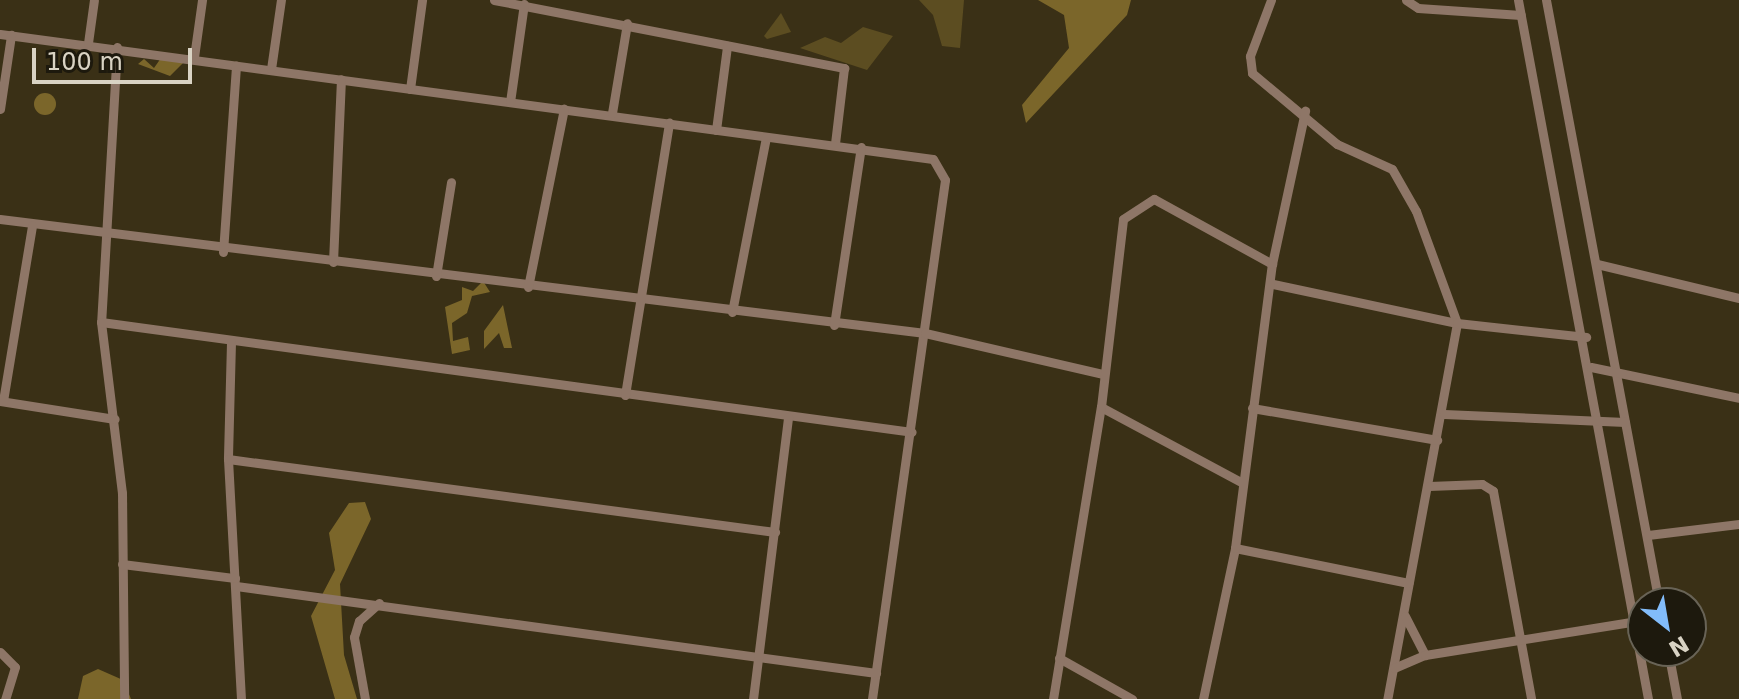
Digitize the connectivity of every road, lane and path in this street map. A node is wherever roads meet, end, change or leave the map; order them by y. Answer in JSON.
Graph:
{"nodes":[{"id":1,"x":94,"y":0,"type":"edge"},
{"id":2,"x":202,"y":0,"type":"edge"},
{"id":3,"x":281,"y":0,"type":"edge"},
{"id":4,"x":422,"y":0,"type":"edge"},
{"id":5,"x":494,"y":0,"type":"edge"},
{"id":6,"x":1271,"y":0,"type":"edge"},
{"id":7,"x":1406,"y":0,"type":"edge"},
{"id":8,"x":1518,"y":0,"type":"edge"},
{"id":9,"x":1546,"y":0,"type":"edge"},
{"id":10,"x":524,"y":4,"type":"junction"},
{"id":11,"x":1521,"y":15,"type":"junction"},
{"id":12,"x":627,"y":23,"type":"junction"},
{"id":13,"x":6,"y":34,"type":"edge"},
{"id":14,"x":88,"y":43,"type":"junction"},
{"id":15,"x":727,"y":46,"type":"junction"},
{"id":16,"x":117,"y":47,"type":"junction"},
{"id":17,"x":194,"y":57,"type":"junction"},
{"id":18,"x":236,"y":65,"type":"junction"},
{"id":19,"x":271,"y":69,"type":"junction"},
{"id":20,"x":341,"y":79,"type":"junction"},
{"id":21,"x":410,"y":89,"type":"junction"},
{"id":22,"x":510,"y":102,"type":"junction"},
{"id":23,"x":0,"y":109,"type":"edge"},
{"id":24,"x":564,"y":109,"type":"junction"},
{"id":25,"x":1305,"y":111,"type":"junction"},
{"id":26,"x":612,"y":113,"type":"junction"},
{"id":27,"x":669,"y":123,"type":"junction"},
{"id":28,"x":716,"y":130,"type":"junction"},
{"id":29,"x":766,"y":137,"type":"junction"},
{"id":30,"x":835,"y":144,"type":"junction"},
{"id":31,"x":861,"y":147,"type":"junction"},
{"id":32,"x":451,"y":182,"type":"dead end"},
{"id":33,"x":0,"y":219,"type":"edge"},
{"id":34,"x":32,"y":225,"type":"junction"},
{"id":35,"x":104,"y":235,"type":"junction"},
{"id":36,"x":223,"y":252,"type":"junction"},
{"id":37,"x":333,"y":262,"type":"junction"},
{"id":38,"x":1272,"y":264,"type":"junction"},
{"id":39,"x":1597,"y":264,"type":"junction"},
{"id":40,"x":436,"y":276,"type":"junction"},
{"id":41,"x":1273,"y":284,"type":"junction"},
{"id":42,"x":528,"y":287,"type":"junction"},
{"id":43,"x":639,"y":298,"type":"junction"},
{"id":44,"x":1739,"y":298,"type":"edge"},
{"id":45,"x":732,"y":312,"type":"junction"},
{"id":46,"x":101,"y":322,"type":"junction"},
{"id":47,"x":1457,"y":323,"type":"junction"},
{"id":48,"x":834,"y":325,"type":"junction"},
{"id":49,"x":925,"y":333,"type":"junction"},
{"id":50,"x":1586,"y":337,"type":"junction"},
{"id":51,"x":231,"y":342,"type":"junction"},
{"id":52,"x":1591,"y":367,"type":"junction"},
{"id":53,"x":1616,"y":372,"type":"junction"},
{"id":54,"x":1103,"y":374,"type":"junction"},
{"id":55,"x":625,"y":395,"type":"junction"},
{"id":56,"x":1739,"y":398,"type":"edge"},
{"id":57,"x":1,"y":401,"type":"edge"},
{"id":58,"x":1101,"y":407,"type":"junction"},
{"id":59,"x":1252,"y":408,"type":"junction"},
{"id":60,"x":1444,"y":414,"type":"junction"},
{"id":61,"x":788,"y":417,"type":"junction"},
{"id":62,"x":115,"y":419,"type":"junction"},
{"id":63,"x":1600,"y":422,"type":"junction"},
{"id":64,"x":1625,"y":422,"type":"junction"},
{"id":65,"x":912,"y":432,"type":"junction"},
{"id":66,"x":1437,"y":440,"type":"junction"},
{"id":67,"x":228,"y":459,"type":"junction"},
{"id":68,"x":1241,"y":482,"type":"junction"},
{"id":69,"x":1429,"y":486,"type":"junction"},
{"id":70,"x":1739,"y":524,"type":"edge"},
{"id":71,"x":775,"y":532,"type":"junction"},
{"id":72,"x":1648,"y":535,"type":"junction"},
{"id":73,"x":1235,"y":548,"type":"junction"},
{"id":74,"x":122,"y":564,"type":"junction"},
{"id":75,"x":235,"y":582,"type":"junction"},
{"id":76,"x":1409,"y":583,"type":"junction"},
{"id":77,"x":1632,"y":587,"type":"edge"},
{"id":78,"x":1656,"y":587,"type":"edge"},
{"id":79,"x":379,"y":603,"type":"junction"},
{"id":80,"x":1405,"y":616,"type":"junction"},
{"id":81,"x":1627,"y":623,"type":"edge"},
{"id":82,"x":1521,"y":644,"type":"junction"},
{"id":83,"x":0,"y":652,"type":"edge"},
{"id":84,"x":758,"y":655,"type":"junction"},
{"id":85,"x":1425,"y":655,"type":"junction"},
{"id":86,"x":1059,"y":658,"type":"junction"},
{"id":87,"x":1644,"y":667,"type":"edge"},
{"id":88,"x":1671,"y":667,"type":"edge"},
{"id":89,"x":1394,"y":668,"type":"junction"},
{"id":90,"x":876,"y":673,"type":"junction"},
{"id":91,"x":5,"y":699,"type":"edge"},
{"id":92,"x":124,"y":699,"type":"edge"},
{"id":93,"x":241,"y":699,"type":"edge"},
{"id":94,"x":365,"y":699,"type":"edge"},
{"id":95,"x":753,"y":699,"type":"edge"},
{"id":96,"x":872,"y":699,"type":"edge"},
{"id":97,"x":1053,"y":699,"type":"edge"},
{"id":98,"x":1132,"y":699,"type":"edge"},
{"id":99,"x":1203,"y":699,"type":"edge"},
{"id":100,"x":1387,"y":699,"type":"edge"},
{"id":101,"x":1531,"y":699,"type":"edge"},
{"id":102,"x":1648,"y":699,"type":"edge"},
{"id":103,"x":1677,"y":699,"type":"edge"}],
"edges":[{"from":1,"to":14,"type":"street"},
{"from":2,"to":17,"type":"street"},
{"from":3,"to":19,"type":"street"},
{"from":4,"to":21,"type":"street"},
{"from":5,"to":10,"type":"street"},
{"from":6,"to":25,"type":"street"},
{"from":7,"to":11,"type":"street"},
{"from":8,"to":11,"type":"street"},
{"from":9,"to":39,"type":"street"},
{"from":10,"to":12,"type":"street"},
{"from":10,"to":22,"type":"street"},
{"from":11,"to":50,"type":"street"},
{"from":12,"to":15,"type":"street"},
{"from":12,"to":26,"type":"street"},
{"from":13,"to":14,"type":"street"},
{"from":13,"to":23,"type":"street"},
{"from":14,"to":16,"type":"street"},
{"from":15,"to":28,"type":"street"},
{"from":15,"to":30,"type":"street"},
{"from":16,"to":17,"type":"street"},
{"from":16,"to":35,"type":"street"},
{"from":17,"to":18,"type":"street"},
{"from":18,"to":19,"type":"street"},
{"from":18,"to":36,"type":"street"},
{"from":19,"to":20,"type":"street"},
{"from":20,"to":21,"type":"street"},
{"from":20,"to":37,"type":"street"},
{"from":21,"to":22,"type":"street"},
{"from":22,"to":24,"type":"street"},
{"from":24,"to":26,"type":"street"},
{"from":24,"to":42,"type":"street"},
{"from":25,"to":38,"type":"street"},
{"from":25,"to":47,"type":"street"},
{"from":26,"to":27,"type":"street"},
{"from":27,"to":28,"type":"street"},
{"from":27,"to":43,"type":"street"},
{"from":28,"to":29,"type":"street"},
{"from":29,"to":30,"type":"street"},
{"from":29,"to":45,"type":"street"},
{"from":30,"to":31,"type":"street"},
{"from":31,"to":48,"type":"street"},
{"from":31,"to":49,"type":"street"},
{"from":32,"to":40,"type":"street"},
{"from":33,"to":34,"type":"street"},
{"from":34,"to":35,"type":"street"},
{"from":34,"to":57,"type":"street"},
{"from":35,"to":36,"type":"street"},
{"from":35,"to":46,"type":"street"},
{"from":36,"to":37,"type":"street"},
{"from":37,"to":40,"type":"street"},
{"from":38,"to":41,"type":"street"},
{"from":38,"to":54,"type":"street"},
{"from":39,"to":44,"type":"street"},
{"from":39,"to":53,"type":"street"},
{"from":40,"to":42,"type":"street"},
{"from":41,"to":47,"type":"street"},
{"from":41,"to":59,"type":"street"},
{"from":42,"to":43,"type":"street"},
{"from":43,"to":45,"type":"street"},
{"from":43,"to":55,"type":"street"},
{"from":45,"to":48,"type":"street"},
{"from":46,"to":51,"type":"street"},
{"from":46,"to":62,"type":"street"},
{"from":47,"to":50,"type":"street"},
{"from":47,"to":60,"type":"street"},
{"from":48,"to":49,"type":"street"},
{"from":49,"to":54,"type":"street"},
{"from":49,"to":65,"type":"street"},
{"from":50,"to":52,"type":"street"},
{"from":51,"to":55,"type":"street"},
{"from":51,"to":67,"type":"street"},
{"from":52,"to":53,"type":"street"},
{"from":52,"to":63,"type":"street"},
{"from":53,"to":56,"type":"street"},
{"from":53,"to":64,"type":"street"},
{"from":54,"to":58,"type":"street"},
{"from":55,"to":61,"type":"street"},
{"from":57,"to":62,"type":"street"},
{"from":58,"to":68,"type":"street"},
{"from":58,"to":86,"type":"street"},
{"from":59,"to":66,"type":"street"},
{"from":59,"to":68,"type":"street"},
{"from":60,"to":63,"type":"street"},
{"from":60,"to":66,"type":"street"},
{"from":61,"to":65,"type":"street"},
{"from":61,"to":71,"type":"street"},
{"from":62,"to":74,"type":"street"},
{"from":63,"to":64,"type":"street"},
{"from":63,"to":77,"type":"street"},
{"from":64,"to":72,"type":"street"},
{"from":65,"to":90,"type":"street"},
{"from":66,"to":69,"type":"street"},
{"from":67,"to":71,"type":"street"},
{"from":67,"to":75,"type":"street"},
{"from":68,"to":73,"type":"street"},
{"from":69,"to":76,"type":"street"},
{"from":69,"to":82,"type":"street"},
{"from":70,"to":72,"type":"street"},
{"from":71,"to":84,"type":"street"},
{"from":72,"to":78,"type":"street"},
{"from":73,"to":76,"type":"street"},
{"from":73,"to":99,"type":"street"},
{"from":74,"to":75,"type":"street"},
{"from":74,"to":92,"type":"street"},
{"from":75,"to":79,"type":"street"},
{"from":75,"to":93,"type":"street"},
{"from":76,"to":80,"type":"street"},
{"from":79,"to":84,"type":"street"},
{"from":79,"to":94,"type":"street"},
{"from":80,"to":85,"type":"street"},
{"from":80,"to":89,"type":"street"},
{"from":81,"to":82,"type":"street"},
{"from":82,"to":85,"type":"street"},
{"from":82,"to":101,"type":"street"},
{"from":83,"to":91,"type":"street"},
{"from":84,"to":90,"type":"street"},
{"from":84,"to":95,"type":"street"},
{"from":85,"to":89,"type":"street"},
{"from":86,"to":97,"type":"street"},
{"from":86,"to":98,"type":"street"},
{"from":87,"to":102,"type":"street"},
{"from":88,"to":103,"type":"street"},
{"from":89,"to":100,"type":"street"},
{"from":90,"to":96,"type":"street"}]}
